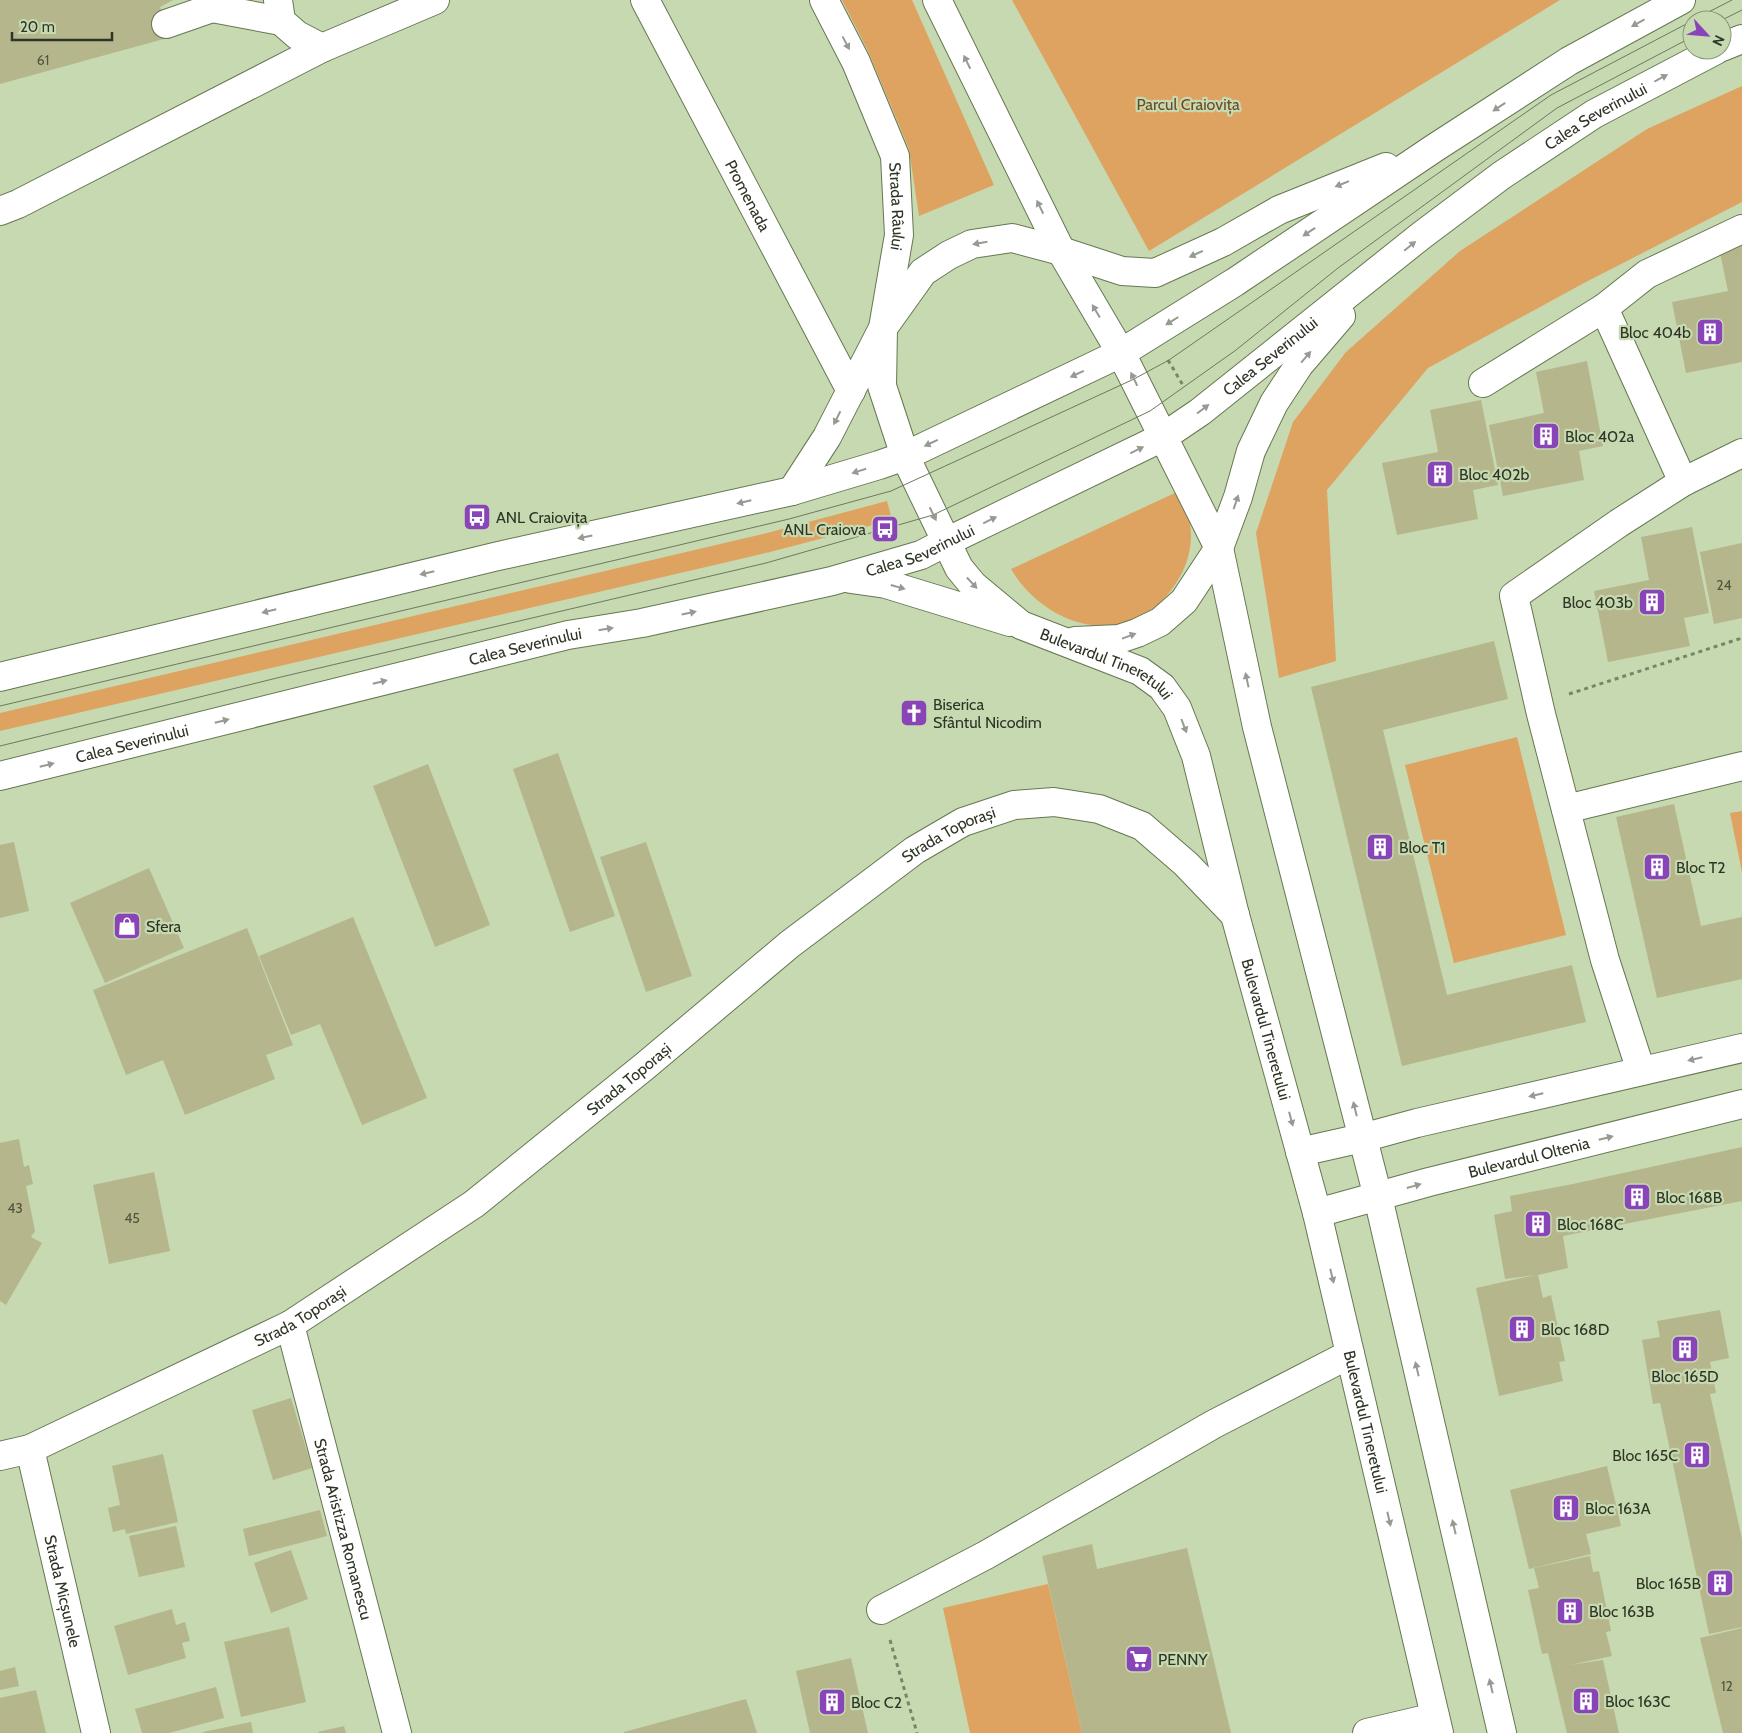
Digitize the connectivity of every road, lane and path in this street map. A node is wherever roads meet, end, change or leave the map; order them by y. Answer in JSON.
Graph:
{"nodes":[{"id":1,"x":645,"y":0,"type":"edge"},
{"id":2,"x":824,"y":0,"type":"edge"},
{"id":3,"x":937,"y":0,"type":"edge"},
{"id":4,"x":1681,"y":0,"type":"edge"},
{"id":5,"x":416,"y":3,"type":"edge"},
{"id":6,"x":221,"y":4,"type":"edge"},
{"id":7,"x":280,"y":11,"type":"edge"},
{"id":8,"x":166,"y":24,"type":"dead end"},
{"id":9,"x":322,"y":48,"type":"junction"},
{"id":10,"x":1697,"y":60,"type":"edge"},
{"id":11,"x":1436,"y":147,"type":"junction"},
{"id":12,"x":0,"y":210,"type":"edge"},
{"id":13,"x":1742,"y":228,"type":"edge"},
{"id":14,"x":1062,"y":251,"type":"junction"},
{"id":15,"x":1372,"y":276,"type":"junction"},
{"id":16,"x":1604,"y":308,"type":"junction"},
{"id":17,"x":883,"y":328,"type":"junction"},
{"id":18,"x":1121,"y":353,"type":"junction"},
{"id":19,"x":1482,"y":383,"type":"dead end"},
{"id":20,"x":851,"y":391,"type":"junction"},
{"id":21,"x":1163,"y":437,"type":"junction"},
{"id":22,"x":1742,"y":453,"type":"edge"},
{"id":23,"x":905,"y":456,"type":"junction"},
{"id":24,"x":1683,"y":482,"type":"junction"},
{"id":25,"x":792,"y":491,"type":"junction"},
{"id":26,"x":946,"y":542,"type":"junction"},
{"id":27,"x":1219,"y":548,"type":"junction"},
{"id":28,"x":832,"y":581,"type":"junction"},
{"id":29,"x":1021,"y":625,"type":"junction"},
{"id":30,"x":1742,"y":638,"type":"edge"},
{"id":31,"x":1064,"y":642,"type":"junction"},
{"id":32,"x":0,"y":677,"type":"edge"},
{"id":33,"x":1539,"y":704,"type":"junction"},
{"id":34,"x":1742,"y":766,"type":"edge"},
{"id":35,"x":0,"y":776,"type":"edge"},
{"id":36,"x":1566,"y":809,"type":"junction"},
{"id":37,"x":1234,"y":915,"type":"junction"},
{"id":38,"x":1742,"y":1048,"type":"edge"},
{"id":39,"x":1641,"y":1071,"type":"junction"},
{"id":40,"x":1742,"y":1104,"type":"edge"},
{"id":41,"x":1362,"y":1138,"type":"junction"},
{"id":42,"x":1300,"y":1152,"type":"junction"},
{"id":43,"x":1378,"y":1197,"type":"junction"},
{"id":44,"x":1317,"y":1213,"type":"junction"},
{"id":45,"x":290,"y":1325,"type":"junction"},
{"id":46,"x":1350,"y":1354,"type":"junction"},
{"id":47,"x":30,"y":1449,"type":"junction"},
{"id":48,"x":0,"y":1456,"type":"edge"},
{"id":49,"x":881,"y":1610,"type":"joint"},
{"id":50,"x":1437,"y":1725,"type":"edge"},
{"id":51,"x":96,"y":1733,"type":"edge"},
{"id":52,"x":397,"y":1733,"type":"edge"},
{"id":53,"x":916,"y":1733,"type":"edge"},
{"id":54,"x":1367,"y":1733,"type":"edge"},
{"id":55,"x":1502,"y":1733,"type":"edge"}],
"edges":[{"from":1,"to":20,"type":"main road","name":"Promenada"},
{"from":2,"to":17,"type":"main road","name":"Strada Râului","one_way":true},
{"from":14,"to":3,"type":"main road","one_way":true},
{"from":4,"to":11,"type":"main road","one_way":true},
{"from":5,"to":9,"type":"main road"},
{"from":6,"to":7,"type":"main road"},
{"from":6,"to":8,"type":"main road"},
{"from":7,"to":9,"type":"main road"},
{"from":9,"to":12,"type":"main road"},
{"from":15,"to":10,"type":"main road","name":"Calea Severinului","one_way":true},
{"from":11,"to":14,"type":"main road","one_way":true},
{"from":11,"to":18,"type":"main road","one_way":true},
{"from":13,"to":16,"type":"main road"},
{"from":14,"to":17,"type":"main road","one_way":true},
{"from":18,"to":14,"type":"main road","one_way":true},
{"from":21,"to":15,"type":"main road","name":"Calea Severinului","one_way":true},
{"from":27,"to":15,"type":"main road","one_way":true},
{"from":16,"to":19,"type":"main road"},
{"from":16,"to":24,"type":"main road"},
{"from":17,"to":20,"type":"main road"},
{"from":17,"to":23,"type":"main road","name":"Strada Râului"},
{"from":21,"to":18,"type":"main road","one_way":true},
{"from":18,"to":23,"type":"main road","one_way":true},
{"from":20,"to":25,"type":"main road","one_way":true},
{"from":26,"to":21,"type":"main road","name":"Calea Severinului","one_way":true},
{"from":21,"to":27,"type":"main road"},
{"from":22,"to":24,"type":"main road"},
{"from":23,"to":25,"type":"main road","one_way":true},
{"from":23,"to":26,"type":"main road","name":"Bulevardul Tineretului","one_way":true},
{"from":24,"to":33,"type":"main road"},
{"from":25,"to":32,"type":"main road","one_way":true},
{"from":26,"to":28,"type":"main road","name":"Calea Severinului"},
{"from":26,"to":29,"type":"main road","name":"Bulevardul Tineretului","one_way":true},
{"from":31,"to":27,"type":"main road","one_way":true},
{"from":41,"to":27,"type":"main road","one_way":true},
{"from":28,"to":29,"type":"main road","one_way":true},
{"from":35,"to":28,"type":"main road","name":"Calea Severinului","one_way":true},
{"from":29,"to":31,"type":"main road","name":"Bulevardul Tineretului"},
{"from":30,"to":33,"type":"path"},
{"from":31,"to":37,"type":"main road","name":"Bulevardul Tineretului","one_way":true},
{"from":33,"to":36,"type":"main road"},
{"from":34,"to":36,"type":"main road"},
{"from":36,"to":39,"type":"main road"},
{"from":37,"to":42,"type":"main road","name":"Bulevardul Tineretului","one_way":true},
{"from":37,"to":45,"type":"main road","name":"Strada Toporași"},
{"from":38,"to":39,"type":"main road","one_way":true},
{"from":39,"to":41,"type":"main road","one_way":true},
{"from":43,"to":40,"type":"main road","name":"Bulevardul Oltenia","one_way":true},
{"from":41,"to":42,"type":"main road"},
{"from":41,"to":43,"type":"main road"},
{"from":42,"to":44,"type":"main road","name":"Bulevardul Tineretului"},
{"from":43,"to":44,"type":"main road","name":"Bulevardul Oltenia"},
{"from":55,"to":43,"type":"main road","one_way":true},
{"from":44,"to":46,"type":"main road","name":"Bulevardul Tineretului","one_way":true},
{"from":45,"to":47,"type":"main road","name":"Strada Toporași"},
{"from":45,"to":52,"type":"main road","name":"Strada Aristizza Romanescu"},
{"from":46,"to":49,"type":"main road"},
{"from":46,"to":50,"type":"main road","name":"Bulevardul Tineretului","one_way":true},
{"from":47,"to":48,"type":"main road","name":"Strada Toporași"},
{"from":47,"to":51,"type":"main road","name":"Strada Micșunele"},
{"from":49,"to":53,"type":"path"},
{"from":50,"to":54,"type":"main road"}]}
